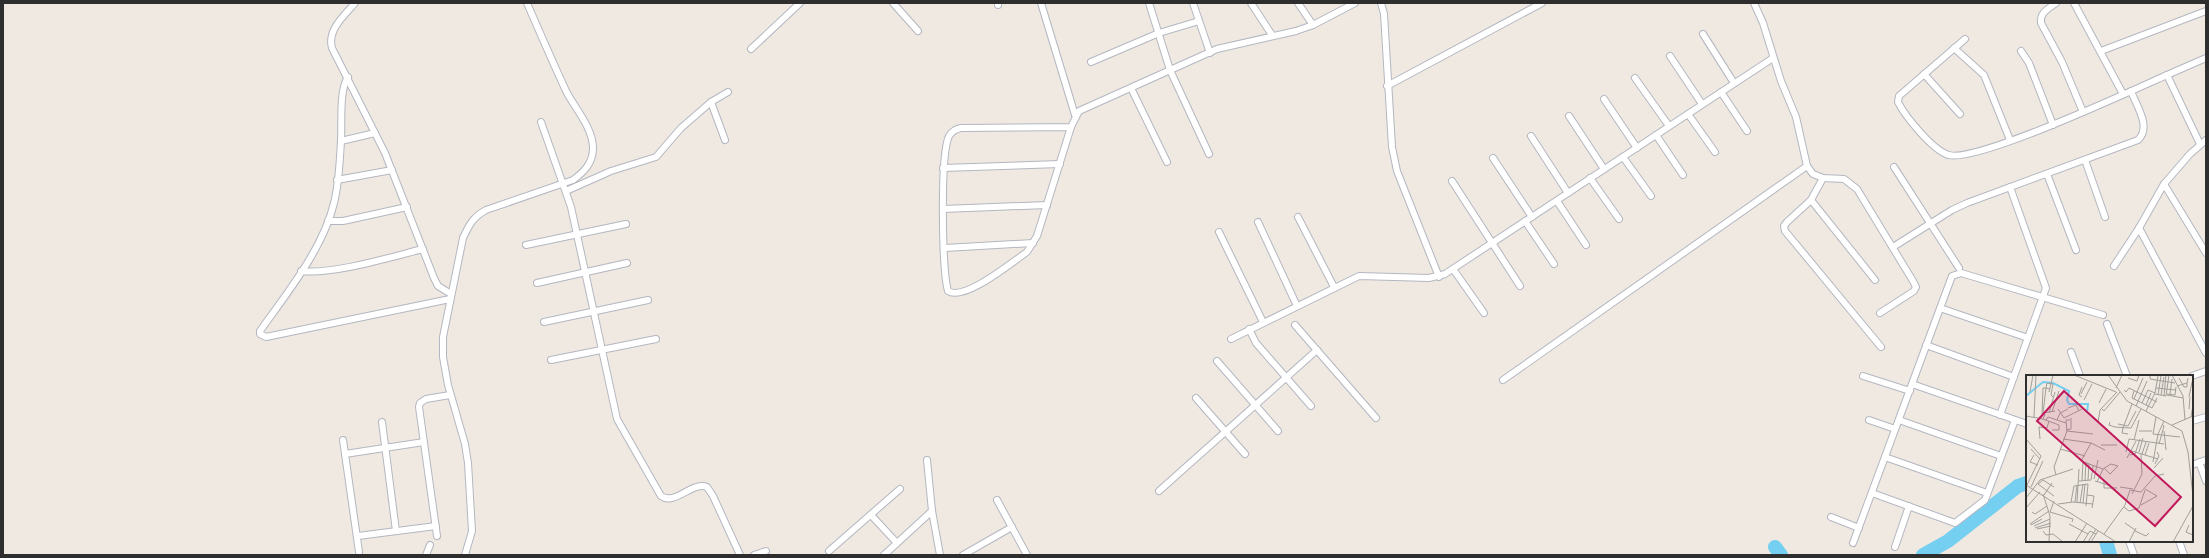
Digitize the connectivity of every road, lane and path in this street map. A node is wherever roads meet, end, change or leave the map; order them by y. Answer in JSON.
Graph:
{"nodes":[{"id":1,"x":354,"y":3,"type":"edge"},
{"id":2,"x":527,"y":3,"type":"edge"},
{"id":3,"x":800,"y":3,"type":"edge"},
{"id":4,"x":893,"y":3,"type":"edge"},
{"id":5,"x":1041,"y":3,"type":"edge"},
{"id":6,"x":1149,"y":3,"type":"edge"},
{"id":7,"x":1193,"y":3,"type":"edge"},
{"id":8,"x":1251,"y":3,"type":"edge"},
{"id":9,"x":1298,"y":3,"type":"edge"},
{"id":10,"x":1355,"y":3,"type":"edge"},
{"id":11,"x":1381,"y":3,"type":"edge"},
{"id":12,"x":1542,"y":3,"type":"edge"},
{"id":13,"x":1754,"y":3,"type":"edge"},
{"id":14,"x":2056,"y":3,"type":"edge"},
{"id":15,"x":2074,"y":3,"type":"edge"},
{"id":16,"x":1347,"y":5,"type":"edge"},
{"id":17,"x":2206,"y":11,"type":"edge"},
{"id":18,"x":1199,"y":21,"type":"junction"},
{"id":19,"x":1313,"y":25,"type":"junction"},
{"id":20,"x":918,"y":31,"type":"dead end"},
{"id":21,"x":1159,"y":33,"type":"junction"},
{"id":22,"x":1702,"y":34,"type":"dead end"},
{"id":23,"x":1272,"y":35,"type":"junction"},
{"id":24,"x":1965,"y":39,"type":"dead end"},
{"id":25,"x":1954,"y":48,"type":"junction"},
{"id":26,"x":751,"y":49,"type":"dead end"},
{"id":27,"x":2021,"y":51,"type":"dead end"},
{"id":28,"x":2101,"y":51,"type":"junction"},
{"id":29,"x":1210,"y":53,"type":"junction"},
{"id":30,"x":1670,"y":56,"type":"dead end"},
{"id":31,"x":1772,"y":58,"type":"junction"},
{"id":32,"x":2206,"y":58,"type":"edge"},
{"id":33,"x":1091,"y":62,"type":"dead end"},
{"id":34,"x":1170,"y":70,"type":"junction"},
{"id":35,"x":1924,"y":74,"type":"junction"},
{"id":36,"x":2167,"y":75,"type":"junction"},
{"id":37,"x":348,"y":77,"type":"junction"},
{"id":38,"x":1635,"y":78,"type":"dead end"},
{"id":39,"x":1734,"y":83,"type":"junction"},
{"id":40,"x":1387,"y":86,"type":"junction"},
{"id":41,"x":1131,"y":88,"type":"junction"},
{"id":42,"x":2131,"y":91,"type":"junction"},
{"id":43,"x":728,"y":92,"type":"dead end"},
{"id":44,"x":1721,"y":92,"type":"junction"},
{"id":45,"x":2123,"y":94,"type":"junction"},
{"id":46,"x":1604,"y":99,"type":"dead end"},
{"id":47,"x":711,"y":102,"type":"junction"},
{"id":48,"x":1702,"y":104,"type":"junction"},
{"id":49,"x":2083,"y":112,"type":"junction"},
{"id":50,"x":1688,"y":114,"type":"junction"},
{"id":51,"x":1960,"y":114,"type":"dead end"},
{"id":52,"x":1075,"y":115,"type":"junction"},
{"id":53,"x":1569,"y":116,"type":"dead end"},
{"id":54,"x":541,"y":122,"type":"dead end"},
{"id":55,"x":2053,"y":125,"type":"junction"},
{"id":56,"x":1669,"y":126,"type":"junction"},
{"id":57,"x":1071,"y":127,"type":"junction"},
{"id":58,"x":1747,"y":131,"type":"dead end"},
{"id":59,"x":375,"y":133,"type":"junction"},
{"id":60,"x":1656,"y":135,"type":"junction"},
{"id":61,"x":1531,"y":136,"type":"dead end"},
{"id":62,"x":725,"y":140,"type":"dead end"},
{"id":63,"x":2010,"y":140,"type":"junction"},
{"id":64,"x":2206,"y":140,"type":"edge"},
{"id":65,"x":341,"y":141,"type":"junction"},
{"id":66,"x":2200,"y":144,"type":"junction"},
{"id":67,"x":1637,"y":148,"type":"junction"},
{"id":68,"x":1715,"y":152,"type":"dead end"},
{"id":69,"x":1209,"y":154,"type":"dead end"},
{"id":70,"x":1623,"y":157,"type":"junction"},
{"id":71,"x":1493,"y":158,"type":"dead end"},
{"id":72,"x":2085,"y":160,"type":"junction"},
{"id":73,"x":1167,"y":162,"type":"dead end"},
{"id":74,"x":1060,"y":164,"type":"junction"},
{"id":75,"x":1807,"y":166,"type":"junction"},
{"id":76,"x":1894,"y":167,"type":"dead end"},
{"id":77,"x":944,"y":168,"type":"junction"},
{"id":78,"x":1604,"y":169,"type":"junction"},
{"id":79,"x":392,"y":170,"type":"junction"},
{"id":80,"x":2047,"y":174,"type":"junction"},
{"id":81,"x":1683,"y":175,"type":"dead end"},
{"id":82,"x":1590,"y":178,"type":"junction"},
{"id":83,"x":1823,"y":178,"type":"junction"},
{"id":84,"x":337,"y":180,"type":"junction"},
{"id":85,"x":1452,"y":181,"type":"dead end"},
{"id":86,"x":563,"y":183,"type":"junction"},
{"id":87,"x":2164,"y":184,"type":"junction"},
{"id":88,"x":2010,"y":187,"type":"junction"},
{"id":89,"x":566,"y":191,"type":"junction"},
{"id":90,"x":1568,"y":193,"type":"junction"},
{"id":91,"x":1651,"y":196,"type":"dead end"},
{"id":92,"x":1811,"y":200,"type":"junction"},
{"id":93,"x":1556,"y":201,"type":"junction"},
{"id":94,"x":1047,"y":204,"type":"junction"},
{"id":95,"x":407,"y":207,"type":"junction"},
{"id":96,"x":943,"y":209,"type":"junction"},
{"id":97,"x":1298,"y":217,"type":"dead end"},
{"id":98,"x":1532,"y":217,"type":"junction"},
{"id":99,"x":2105,"y":217,"type":"dead end"},
{"id":100,"x":1619,"y":219,"type":"dead end"},
{"id":101,"x":328,"y":220,"type":"junction"},
{"id":102,"x":1258,"y":222,"type":"dead end"},
{"id":103,"x":1525,"y":222,"type":"junction"},
{"id":104,"x":1930,"y":223,"type":"junction"},
{"id":105,"x":626,"y":224,"type":"dead end"},
{"id":106,"x":2139,"y":228,"type":"junction"},
{"id":107,"x":1219,"y":232,"type":"dead end"},
{"id":108,"x":576,"y":236,"type":"junction"},
{"id":109,"x":1034,"y":243,"type":"junction"},
{"id":110,"x":1492,"y":244,"type":"junction"},
{"id":111,"x":526,"y":245,"type":"dead end"},
{"id":112,"x":1586,"y":245,"type":"dead end"},
{"id":113,"x":945,"y":248,"type":"junction"},
{"id":114,"x":1893,"y":248,"type":"junction"},
{"id":115,"x":423,"y":249,"type":"junction"},
{"id":116,"x":2076,"y":250,"type":"dead end"},
{"id":117,"x":2206,"y":253,"type":"edge"},
{"id":118,"x":627,"y":263,"type":"dead end"},
{"id":119,"x":1554,"y":264,"type":"dead end"},
{"id":120,"x":2114,"y":266,"type":"dead end"},
{"id":121,"x":1958,"y":268,"type":"dead end"},
{"id":122,"x":1453,"y":269,"type":"junction"},
{"id":123,"x":301,"y":271,"type":"junction"},
{"id":124,"x":584,"y":273,"type":"junction"},
{"id":125,"x":1439,"y":277,"type":"junction"},
{"id":126,"x":1875,"y":280,"type":"dead end"},
{"id":127,"x":537,"y":283,"type":"dead end"},
{"id":128,"x":1520,"y":286,"type":"dead end"},
{"id":129,"x":1334,"y":287,"type":"junction"},
{"id":130,"x":450,"y":296,"type":"junction"},
{"id":131,"x":2043,"y":297,"type":"junction"},
{"id":132,"x":648,"y":300,"type":"dead end"},
{"id":133,"x":1297,"y":306,"type":"junction"},
{"id":134,"x":1940,"y":308,"type":"junction"},
{"id":135,"x":592,"y":312,"type":"junction"},
{"id":136,"x":1484,"y":313,"type":"dead end"},
{"id":137,"x":1880,"y":313,"type":"dead end"},
{"id":138,"x":2103,"y":316,"type":"dead end"},
{"id":139,"x":544,"y":322,"type":"dead end"},
{"id":140,"x":1263,"y":322,"type":"junction"},
{"id":141,"x":2108,"y":324,"type":"dead end"},
{"id":142,"x":1295,"y":325,"type":"dead end"},
{"id":143,"x":1249,"y":330,"type":"junction"},
{"id":144,"x":1231,"y":338,"type":"dead end"},
{"id":145,"x":2028,"y":338,"type":"junction"},
{"id":146,"x":656,"y":339,"type":"dead end"},
{"id":147,"x":1926,"y":345,"type":"junction"},
{"id":148,"x":1882,"y":347,"type":"dead end"},
{"id":149,"x":1317,"y":350,"type":"junction"},
{"id":150,"x":601,"y":351,"type":"junction"},
{"id":151,"x":2071,"y":352,"type":"dead end"},
{"id":152,"x":2206,"y":353,"type":"edge"},
{"id":153,"x":550,"y":360,"type":"dead end"},
{"id":154,"x":1217,"y":362,"type":"dead end"},
{"id":155,"x":2206,"y":371,"type":"edge"},
{"id":156,"x":2080,"y":375,"type":"edge"},
{"id":157,"x":2127,"y":375,"type":"edge"},
{"id":158,"x":1863,"y":376,"type":"dead end"},
{"id":159,"x":2193,"y":376,"type":"edge"},
{"id":160,"x":2014,"y":377,"type":"junction"},
{"id":161,"x":1286,"y":378,"type":"junction"},
{"id":162,"x":1503,"y":380,"type":"dead end"},
{"id":163,"x":1912,"y":384,"type":"junction"},
{"id":164,"x":1910,"y":391,"type":"junction"},
{"id":165,"x":450,"y":395,"type":"junction"},
{"id":166,"x":1196,"y":398,"type":"dead end"},
{"id":167,"x":1255,"y":405,"type":"junction"},
{"id":168,"x":1311,"y":406,"type":"dead end"},
{"id":169,"x":2000,"y":415,"type":"junction"},
{"id":170,"x":2206,"y":417,"type":"edge"},
{"id":171,"x":1376,"y":418,"type":"dead end"},
{"id":172,"x":1869,"y":420,"type":"dead end"},
{"id":173,"x":1899,"y":420,"type":"junction"},
{"id":174,"x":2015,"y":420,"type":"junction"},
{"id":175,"x":382,"y":422,"type":"dead end"},
{"id":176,"x":2193,"y":422,"type":"edge"},
{"id":177,"x":2026,"y":424,"type":"edge"},
{"id":178,"x":1895,"y":429,"type":"junction"},
{"id":179,"x":1278,"y":431,"type":"dead end"},
{"id":180,"x":1225,"y":432,"type":"junction"},
{"id":181,"x":343,"y":440,"type":"dead end"},
{"id":182,"x":424,"y":442,"type":"junction"},
{"id":183,"x":385,"y":447,"type":"junction"},
{"id":184,"x":345,"y":454,"type":"junction"},
{"id":185,"x":1245,"y":454,"type":"dead end"},
{"id":186,"x":2001,"y":456,"type":"junction"},
{"id":187,"x":1885,"y":457,"type":"junction"},
{"id":188,"x":927,"y":460,"type":"dead end"},
{"id":189,"x":2206,"y":460,"type":"edge"},
{"id":190,"x":2199,"y":462,"type":"junction"},
{"id":191,"x":2193,"y":465,"type":"edge"},
{"id":192,"x":2206,"y":481,"type":"edge"},
{"id":193,"x":900,"y":489,"type":"dead end"},
{"id":194,"x":1159,"y":491,"type":"dead end"},
{"id":195,"x":1872,"y":493,"type":"junction"},
{"id":196,"x":1987,"y":493,"type":"junction"},
{"id":197,"x":997,"y":500,"type":"dead end"},
{"id":198,"x":1909,"y":506,"type":"junction"},
{"id":199,"x":932,"y":511,"type":"junction"},
{"id":200,"x":870,"y":515,"type":"junction"},
{"id":201,"x":1831,"y":517,"type":"dead end"},
{"id":202,"x":436,"y":526,"type":"junction"},
{"id":203,"x":1012,"y":527,"type":"junction"},
{"id":204,"x":1859,"y":528,"type":"junction"},
{"id":205,"x":396,"y":531,"type":"junction"},
{"id":206,"x":358,"y":536,"type":"junction"},
{"id":207,"x":437,"y":536,"type":"dead end"},
{"id":208,"x":2129,"y":542,"type":"edge"},
{"id":209,"x":2179,"y":542,"type":"edge"},
{"id":210,"x":897,"y":543,"type":"junction"},
{"id":211,"x":1853,"y":543,"type":"dead end"},
{"id":212,"x":430,"y":545,"type":"dead end"},
{"id":213,"x":1895,"y":547,"type":"dead end"},
{"id":214,"x":766,"y":551,"type":"dead end"},
{"id":215,"x":829,"y":551,"type":"dead end"},
{"id":216,"x":359,"y":552,"type":"dead end"},
{"id":217,"x":972,"y":553,"type":"edge"},
{"id":218,"x":426,"y":555,"type":"edge"},
{"id":219,"x":465,"y":555,"type":"edge"},
{"id":220,"x":740,"y":555,"type":"edge"},
{"id":221,"x":754,"y":555,"type":"edge"},
{"id":222,"x":884,"y":555,"type":"edge"},
{"id":223,"x":940,"y":555,"type":"edge"},
{"id":224,"x":963,"y":555,"type":"edge"},
{"id":225,"x":1027,"y":555,"type":"edge"},
{"id":226,"x":2134,"y":555,"type":"edge"},
{"id":227,"x":2184,"y":555,"type":"edge"}],
"edges":[{"from":1,"to":37,"type":"street"},
{"from":2,"to":86,"type":"street"},
{"from":3,"to":26,"type":"street"},
{"from":4,"to":20,"type":"street"},
{"from":5,"to":52,"type":"street"},
{"from":6,"to":21,"type":"street"},
{"from":7,"to":18,"type":"street"},
{"from":8,"to":23,"type":"street"},
{"from":9,"to":19,"type":"street"},
{"from":10,"to":16,"type":"street"},
{"from":11,"to":40,"type":"street"},
{"from":12,"to":40,"type":"street"},
{"from":13,"to":31,"type":"street"},
{"from":14,"to":49,"type":"street"},
{"from":15,"to":28,"type":"street"},
{"from":16,"to":19,"type":"street"},
{"from":17,"to":28,"type":"street"},
{"from":18,"to":21,"type":"street"},
{"from":18,"to":29,"type":"street"},
{"from":19,"to":23,"type":"street"},
{"from":21,"to":33,"type":"street"},
{"from":21,"to":34,"type":"street"},
{"from":22,"to":39,"type":"street"},
{"from":23,"to":29,"type":"street"},
{"from":24,"to":25,"type":"street"},
{"from":25,"to":35,"type":"street"},
{"from":25,"to":63,"type":"street"},
{"from":27,"to":55,"type":"street"},
{"from":28,"to":45,"type":"street"},
{"from":29,"to":34,"type":"street"},
{"from":30,"to":48,"type":"street"},
{"from":31,"to":39,"type":"street"},
{"from":31,"to":75,"type":"street"},
{"from":32,"to":36,"type":"street"},
{"from":34,"to":41,"type":"street"},
{"from":34,"to":69,"type":"street"},
{"from":35,"to":51,"type":"street"},
{"from":35,"to":63,"type":"street"},
{"from":36,"to":42,"type":"street"},
{"from":36,"to":66,"type":"street"},
{"from":37,"to":59,"type":"street"},
{"from":37,"to":65,"type":"street"},
{"from":38,"to":56,"type":"street"},
{"from":39,"to":44,"type":"street"},
{"from":40,"to":125,"type":"street"},
{"from":41,"to":52,"type":"street"},
{"from":41,"to":73,"type":"street"},
{"from":42,"to":45,"type":"street"},
{"from":42,"to":72,"type":"street"},
{"from":43,"to":47,"type":"street"},
{"from":44,"to":48,"type":"street"},
{"from":44,"to":58,"type":"street"},
{"from":45,"to":49,"type":"street"},
{"from":46,"to":67,"type":"street"},
{"from":47,"to":62,"type":"street"},
{"from":47,"to":89,"type":"street"},
{"from":48,"to":50,"type":"street"},
{"from":49,"to":55,"type":"street"},
{"from":50,"to":56,"type":"street"},
{"from":50,"to":68,"type":"street"},
{"from":52,"to":57,"type":"street"},
{"from":53,"to":78,"type":"street"},
{"from":54,"to":86,"type":"street"},
{"from":55,"to":63,"type":"street"},
{"from":56,"to":60,"type":"street"},
{"from":57,"to":74,"type":"street"},
{"from":57,"to":77,"type":"street"},
{"from":59,"to":65,"type":"street"},
{"from":59,"to":79,"type":"street"},
{"from":60,"to":67,"type":"street"},
{"from":60,"to":81,"type":"street"},
{"from":61,"to":90,"type":"street"},
{"from":64,"to":66,"type":"street"},
{"from":65,"to":84,"type":"street"},
{"from":66,"to":87,"type":"street"},
{"from":67,"to":70,"type":"street"},
{"from":70,"to":78,"type":"street"},
{"from":70,"to":91,"type":"street"},
{"from":71,"to":98,"type":"street"},
{"from":72,"to":80,"type":"street"},
{"from":72,"to":99,"type":"street"},
{"from":74,"to":77,"type":"street"},
{"from":74,"to":94,"type":"street"},
{"from":75,"to":83,"type":"street"},
{"from":75,"to":162,"type":"street"},
{"from":76,"to":104,"type":"street"},
{"from":77,"to":96,"type":"street"},
{"from":78,"to":82,"type":"street"},
{"from":79,"to":84,"type":"street"},
{"from":79,"to":95,"type":"street"},
{"from":80,"to":88,"type":"street"},
{"from":80,"to":116,"type":"street"},
{"from":82,"to":90,"type":"street"},
{"from":82,"to":100,"type":"street"},
{"from":83,"to":92,"type":"street"},
{"from":83,"to":114,"type":"street"},
{"from":84,"to":101,"type":"street"},
{"from":85,"to":110,"type":"street"},
{"from":86,"to":89,"type":"street"},
{"from":86,"to":130,"type":"street"},
{"from":87,"to":106,"type":"street"},
{"from":87,"to":117,"type":"street"},
{"from":88,"to":104,"type":"street"},
{"from":88,"to":131,"type":"street"},
{"from":89,"to":108,"type":"street"},
{"from":90,"to":93,"type":"street"},
{"from":92,"to":126,"type":"street"},
{"from":92,"to":148,"type":"street"},
{"from":93,"to":98,"type":"street"},
{"from":93,"to":112,"type":"street"},
{"from":94,"to":96,"type":"street"},
{"from":94,"to":109,"type":"street"},
{"from":95,"to":101,"type":"street"},
{"from":95,"to":115,"type":"street"},
{"from":96,"to":113,"type":"street"},
{"from":97,"to":129,"type":"street"},
{"from":98,"to":103,"type":"street"},
{"from":101,"to":123,"type":"street"},
{"from":102,"to":133,"type":"street"},
{"from":103,"to":110,"type":"street"},
{"from":103,"to":119,"type":"street"},
{"from":104,"to":114,"type":"street"},
{"from":104,"to":121,"type":"street"},
{"from":105,"to":108,"type":"street"},
{"from":106,"to":120,"type":"street"},
{"from":106,"to":152,"type":"street"},
{"from":107,"to":140,"type":"street"},
{"from":108,"to":111,"type":"street"},
{"from":108,"to":124,"type":"street"},
{"from":109,"to":113,"type":"street"},
{"from":109,"to":113,"type":"street"},
{"from":110,"to":122,"type":"street"},
{"from":110,"to":128,"type":"street"},
{"from":114,"to":137,"type":"street"},
{"from":115,"to":123,"type":"street"},
{"from":115,"to":130,"type":"street"},
{"from":118,"to":124,"type":"street"},
{"from":122,"to":125,"type":"street"},
{"from":122,"to":136,"type":"street"},
{"from":123,"to":130,"type":"street"},
{"from":124,"to":127,"type":"street"},
{"from":124,"to":135,"type":"street"},
{"from":125,"to":129,"type":"street"},
{"from":129,"to":133,"type":"street"},
{"from":130,"to":165,"type":"street"},
{"from":131,"to":134,"type":"street"},
{"from":131,"to":138,"type":"street"},
{"from":131,"to":145,"type":"street"},
{"from":132,"to":135,"type":"street"},
{"from":133,"to":140,"type":"street"},
{"from":134,"to":145,"type":"street"},
{"from":134,"to":147,"type":"street"},
{"from":135,"to":139,"type":"street"},
{"from":135,"to":150,"type":"street"},
{"from":140,"to":143,"type":"street"},
{"from":141,"to":157,"type":"street"},
{"from":142,"to":149,"type":"street"},
{"from":143,"to":144,"type":"street"},
{"from":143,"to":161,"type":"street"},
{"from":145,"to":160,"type":"street"},
{"from":146,"to":150,"type":"street"},
{"from":147,"to":160,"type":"street"},
{"from":147,"to":163,"type":"street"},
{"from":149,"to":161,"type":"street"},
{"from":149,"to":171,"type":"street"},
{"from":150,"to":153,"type":"street"},
{"from":150,"to":220,"type":"street"},
{"from":151,"to":156,"type":"street"},
{"from":154,"to":167,"type":"street"},
{"from":155,"to":159,"type":"street"},
{"from":158,"to":164,"type":"street"},
{"from":160,"to":169,"type":"street"},
{"from":161,"to":167,"type":"street"},
{"from":161,"to":168,"type":"street"},
{"from":163,"to":164,"type":"street"},
{"from":163,"to":169,"type":"street"},
{"from":164,"to":173,"type":"street"},
{"from":165,"to":182,"type":"street"},
{"from":165,"to":219,"type":"street"},
{"from":166,"to":180,"type":"street"},
{"from":167,"to":179,"type":"street"},
{"from":167,"to":180,"type":"street"},
{"from":169,"to":174,"type":"street"},
{"from":170,"to":176,"type":"street"},
{"from":172,"to":178,"type":"street"},
{"from":173,"to":178,"type":"street"},
{"from":173,"to":186,"type":"street"},
{"from":174,"to":177,"type":"street"},
{"from":174,"to":186,"type":"street"},
{"from":175,"to":183,"type":"street"},
{"from":178,"to":187,"type":"street"},
{"from":180,"to":185,"type":"street"},
{"from":180,"to":194,"type":"street"},
{"from":181,"to":184,"type":"street"},
{"from":182,"to":183,"type":"street"},
{"from":182,"to":202,"type":"street"},
{"from":183,"to":184,"type":"street"},
{"from":183,"to":205,"type":"street"},
{"from":184,"to":206,"type":"street"},
{"from":186,"to":196,"type":"street"},
{"from":187,"to":195,"type":"street"},
{"from":187,"to":196,"type":"street"},
{"from":188,"to":199,"type":"street"},
{"from":189,"to":190,"type":"street"},
{"from":190,"to":191,"type":"street"},
{"from":190,"to":192,"type":"street"},
{"from":193,"to":200,"type":"street"},
{"from":195,"to":198,"type":"street"},
{"from":195,"to":204,"type":"street"},
{"from":196,"to":198,"type":"street"},
{"from":197,"to":203,"type":"street"},
{"from":198,"to":213,"type":"street"},
{"from":199,"to":210,"type":"street"},
{"from":199,"to":223,"type":"street"},
{"from":200,"to":210,"type":"street"},
{"from":200,"to":215,"type":"street"},
{"from":201,"to":204,"type":"street"},
{"from":202,"to":205,"type":"street"},
{"from":202,"to":207,"type":"street"},
{"from":203,"to":217,"type":"street"},
{"from":203,"to":225,"type":"street"},
{"from":204,"to":211,"type":"street"},
{"from":205,"to":206,"type":"street"},
{"from":206,"to":216,"type":"street"},
{"from":208,"to":226,"type":"street"},
{"from":209,"to":227,"type":"street"},
{"from":210,"to":222,"type":"street"},
{"from":212,"to":218,"type":"street"},
{"from":214,"to":221,"type":"street"},
{"from":217,"to":224,"type":"street"}]}
